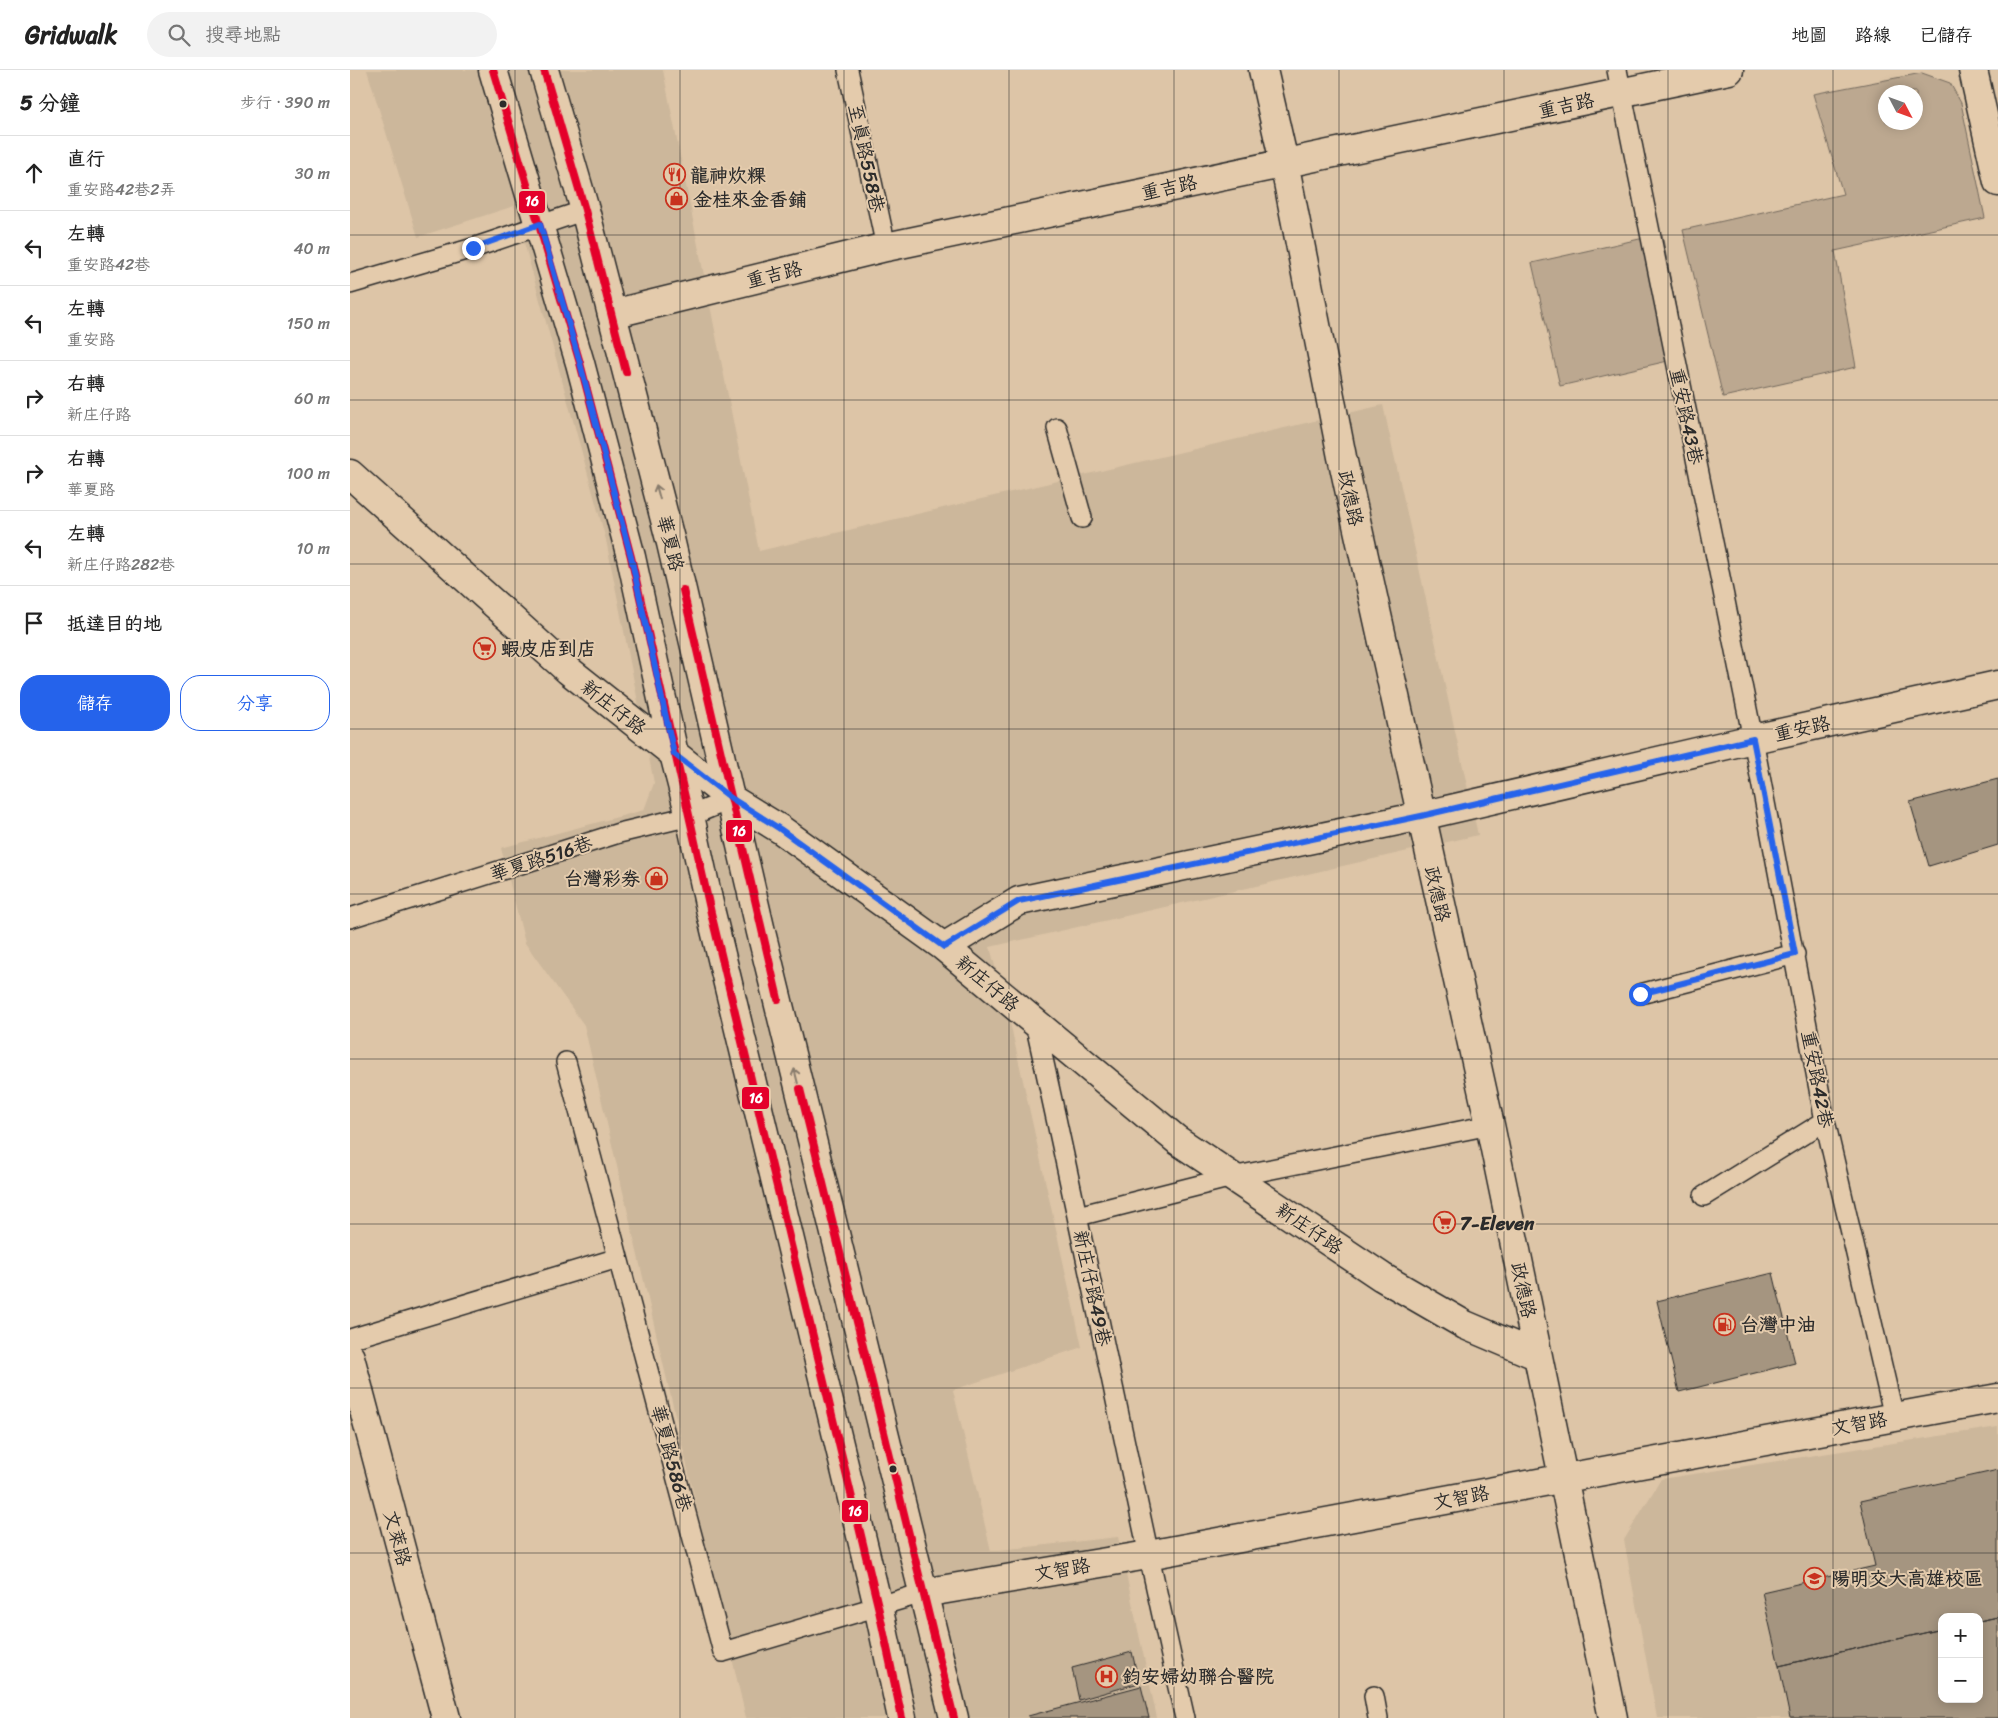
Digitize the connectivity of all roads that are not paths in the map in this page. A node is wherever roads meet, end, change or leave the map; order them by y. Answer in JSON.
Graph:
{"nodes":[{"id":1,"x":493,"y":70,"type":"edge"},
{"id":2,"x":544,"y":70,"type":"edge"},
{"id":3,"x":848,"y":70,"type":"edge"},
{"id":4,"x":1263,"y":70,"type":"edge"},
{"id":5,"x":1729,"y":70,"type":"edge"},
{"id":6,"x":1973,"y":70,"type":"edge"},
{"id":7,"x":1619,"y":82,"type":"edge"},
{"id":8,"x":1284,"y":162,"type":"junction"},
{"id":9,"x":1998,"y":182,"type":"edge"},
{"id":10,"x":585,"y":210,"type":"junction"},
{"id":11,"x":540,"y":224,"type":"junction"},
{"id":12,"x":886,"y":247,"type":"junction"},
{"id":13,"x":350,"y":284,"type":"edge"},
{"id":14,"x":612,"y":314,"type":"junction"},
{"id":15,"x":1057,"y":428,"type":"dead end"},
{"id":16,"x":350,"y":474,"type":"edge"},
{"id":17,"x":1082,"y":518,"type":"dead end"},
{"id":18,"x":1998,"y":685,"type":"edge"},
{"id":19,"x":1753,"y":739,"type":"junction"},
{"id":20,"x":674,"y":754,"type":"junction"},
{"id":21,"x":731,"y":798,"type":"junction"},
{"id":22,"x":690,"y":816,"type":"junction"},
{"id":23,"x":1421,"y":816,"type":"junction"},
{"id":24,"x":350,"y":918,"type":"edge"},
{"id":25,"x":944,"y":947,"type":"junction"},
{"id":26,"x":1795,"y":954,"type":"junction"},
{"id":27,"x":1640,"y":994,"type":"dead end"},
{"id":28,"x":1035,"y":1023,"type":"junction"},
{"id":29,"x":566,"y":1062,"type":"dead end"},
{"id":30,"x":1825,"y":1121,"type":"junction"},
{"id":31,"x":1490,"y":1126,"type":"junction"},
{"id":32,"x":1232,"y":1177,"type":"junction"},
{"id":33,"x":1704,"y":1196,"type":"dead end"},
{"id":34,"x":1078,"y":1216,"type":"junction"},
{"id":35,"x":618,"y":1258,"type":"junction"},
{"id":36,"x":350,"y":1339,"type":"edge"},
{"id":37,"x":1538,"y":1356,"type":"junction"},
{"id":38,"x":350,"y":1357,"type":"edge"},
{"id":39,"x":1998,"y":1398,"type":"edge"},
{"id":40,"x":1894,"y":1417,"type":"junction"},
{"id":41,"x":1563,"y":1478,"type":"junction"},
{"id":42,"x":1148,"y":1555,"type":"junction"},
{"id":43,"x":923,"y":1593,"type":"junction"},
{"id":44,"x":878,"y":1606,"type":"junction"},
{"id":45,"x":1374,"y":1696,"type":"dead end"},
{"id":46,"x":446,"y":1718,"type":"edge"},
{"id":47,"x":902,"y":1718,"type":"edge"},
{"id":48,"x":954,"y":1718,"type":"edge"},
{"id":49,"x":1185,"y":1718,"type":"edge"},
{"id":50,"x":1378,"y":1718,"type":"edge"},
{"id":51,"x":1613,"y":1718,"type":"edge"}],
"edges":[{"from":1,"to":11,"type":"street"},
{"from":2,"to":10,"type":"street","name":"華夏路"},
{"from":3,"to":12,"type":"lane","name":"至真路558巷"},
{"from":4,"to":8,"type":"street","name":"政德路"},
{"from":5,"to":7,"type":"street","name":"重吉路"},
{"from":6,"to":9,"type":"street"},
{"from":7,"to":8,"type":"street","name":"重吉路"},
{"from":7,"to":19,"type":"lane","name":"重安路43巷"},
{"from":8,"to":12,"type":"street","name":"重吉路"},
{"from":8,"to":23,"type":"street","name":"政德路"},
{"from":10,"to":11,"type":"lane"},
{"from":10,"to":14,"type":"street","name":"華夏路"},
{"from":11,"to":13,"type":"lane"},
{"from":11,"to":20,"type":"street"},
{"from":12,"to":14,"type":"street","name":"重吉路"},
{"from":21,"to":14,"type":"street","name":"華夏路","one_way":true},
{"from":15,"to":17,"type":"lane"},
{"from":16,"to":20,"type":"street","name":"新庄仔路"},
{"from":18,"to":19,"type":"street","name":"重安路"},
{"from":19,"to":23,"type":"street","name":"重安路"},
{"from":19,"to":26,"type":"lane","name":"重安路42巷"},
{"from":20,"to":21,"type":"street","name":"新庄仔路"},
{"from":20,"to":22,"type":"street"},
{"from":21,"to":22,"type":"lane","name":"華夏路516巷"},
{"from":21,"to":25,"type":"street","name":"新庄仔路"},
{"from":43,"to":21,"type":"street","name":"華夏路","one_way":true},
{"from":22,"to":24,"type":"lane","name":"華夏路516巷"},
{"from":22,"to":44,"type":"street"},
{"from":23,"to":25,"type":"street","name":"重安路"},
{"from":23,"to":31,"type":"street","name":"政德路"},
{"from":25,"to":28,"type":"street","name":"新庄仔路"},
{"from":26,"to":27,"type":"lane"},
{"from":26,"to":30,"type":"lane","name":"重安路42巷"},
{"from":28,"to":32,"type":"street","name":"新庄仔路"},
{"from":28,"to":34,"type":"lane","name":"新庄仔路49巷"},
{"from":29,"to":35,"type":"lane","name":"華夏路586巷"},
{"from":30,"to":33,"type":"lane"},
{"from":30,"to":40,"type":"lane","name":"重安路42巷"},
{"from":31,"to":32,"type":"lane"},
{"from":31,"to":37,"type":"street","name":"政德路"},
{"from":32,"to":34,"type":"lane"},
{"from":32,"to":37,"type":"street","name":"新庄仔路"},
{"from":34,"to":42,"type":"lane","name":"新庄仔路49巷"},
{"from":35,"to":36,"type":"lane"},
{"from":35,"to":44,"type":"lane","name":"華夏路586巷"},
{"from":37,"to":41,"type":"street","name":"政德路"},
{"from":38,"to":46,"type":"street","name":"文萊路"},
{"from":39,"to":40,"type":"street","name":"文智路"},
{"from":40,"to":41,"type":"street","name":"文智路"},
{"from":41,"to":42,"type":"street","name":"文智路"},
{"from":41,"to":51,"type":"street","name":"政德路"},
{"from":42,"to":43,"type":"street","name":"文智路"},
{"from":42,"to":49,"type":"lane","name":"新庄仔路49巷"},
{"from":43,"to":44,"type":"lane","name":"華夏路586巷"},
{"from":43,"to":48,"type":"street","name":"華夏路"},
{"from":44,"to":47,"type":"street"},
{"from":45,"to":50,"type":"lane"}]}
